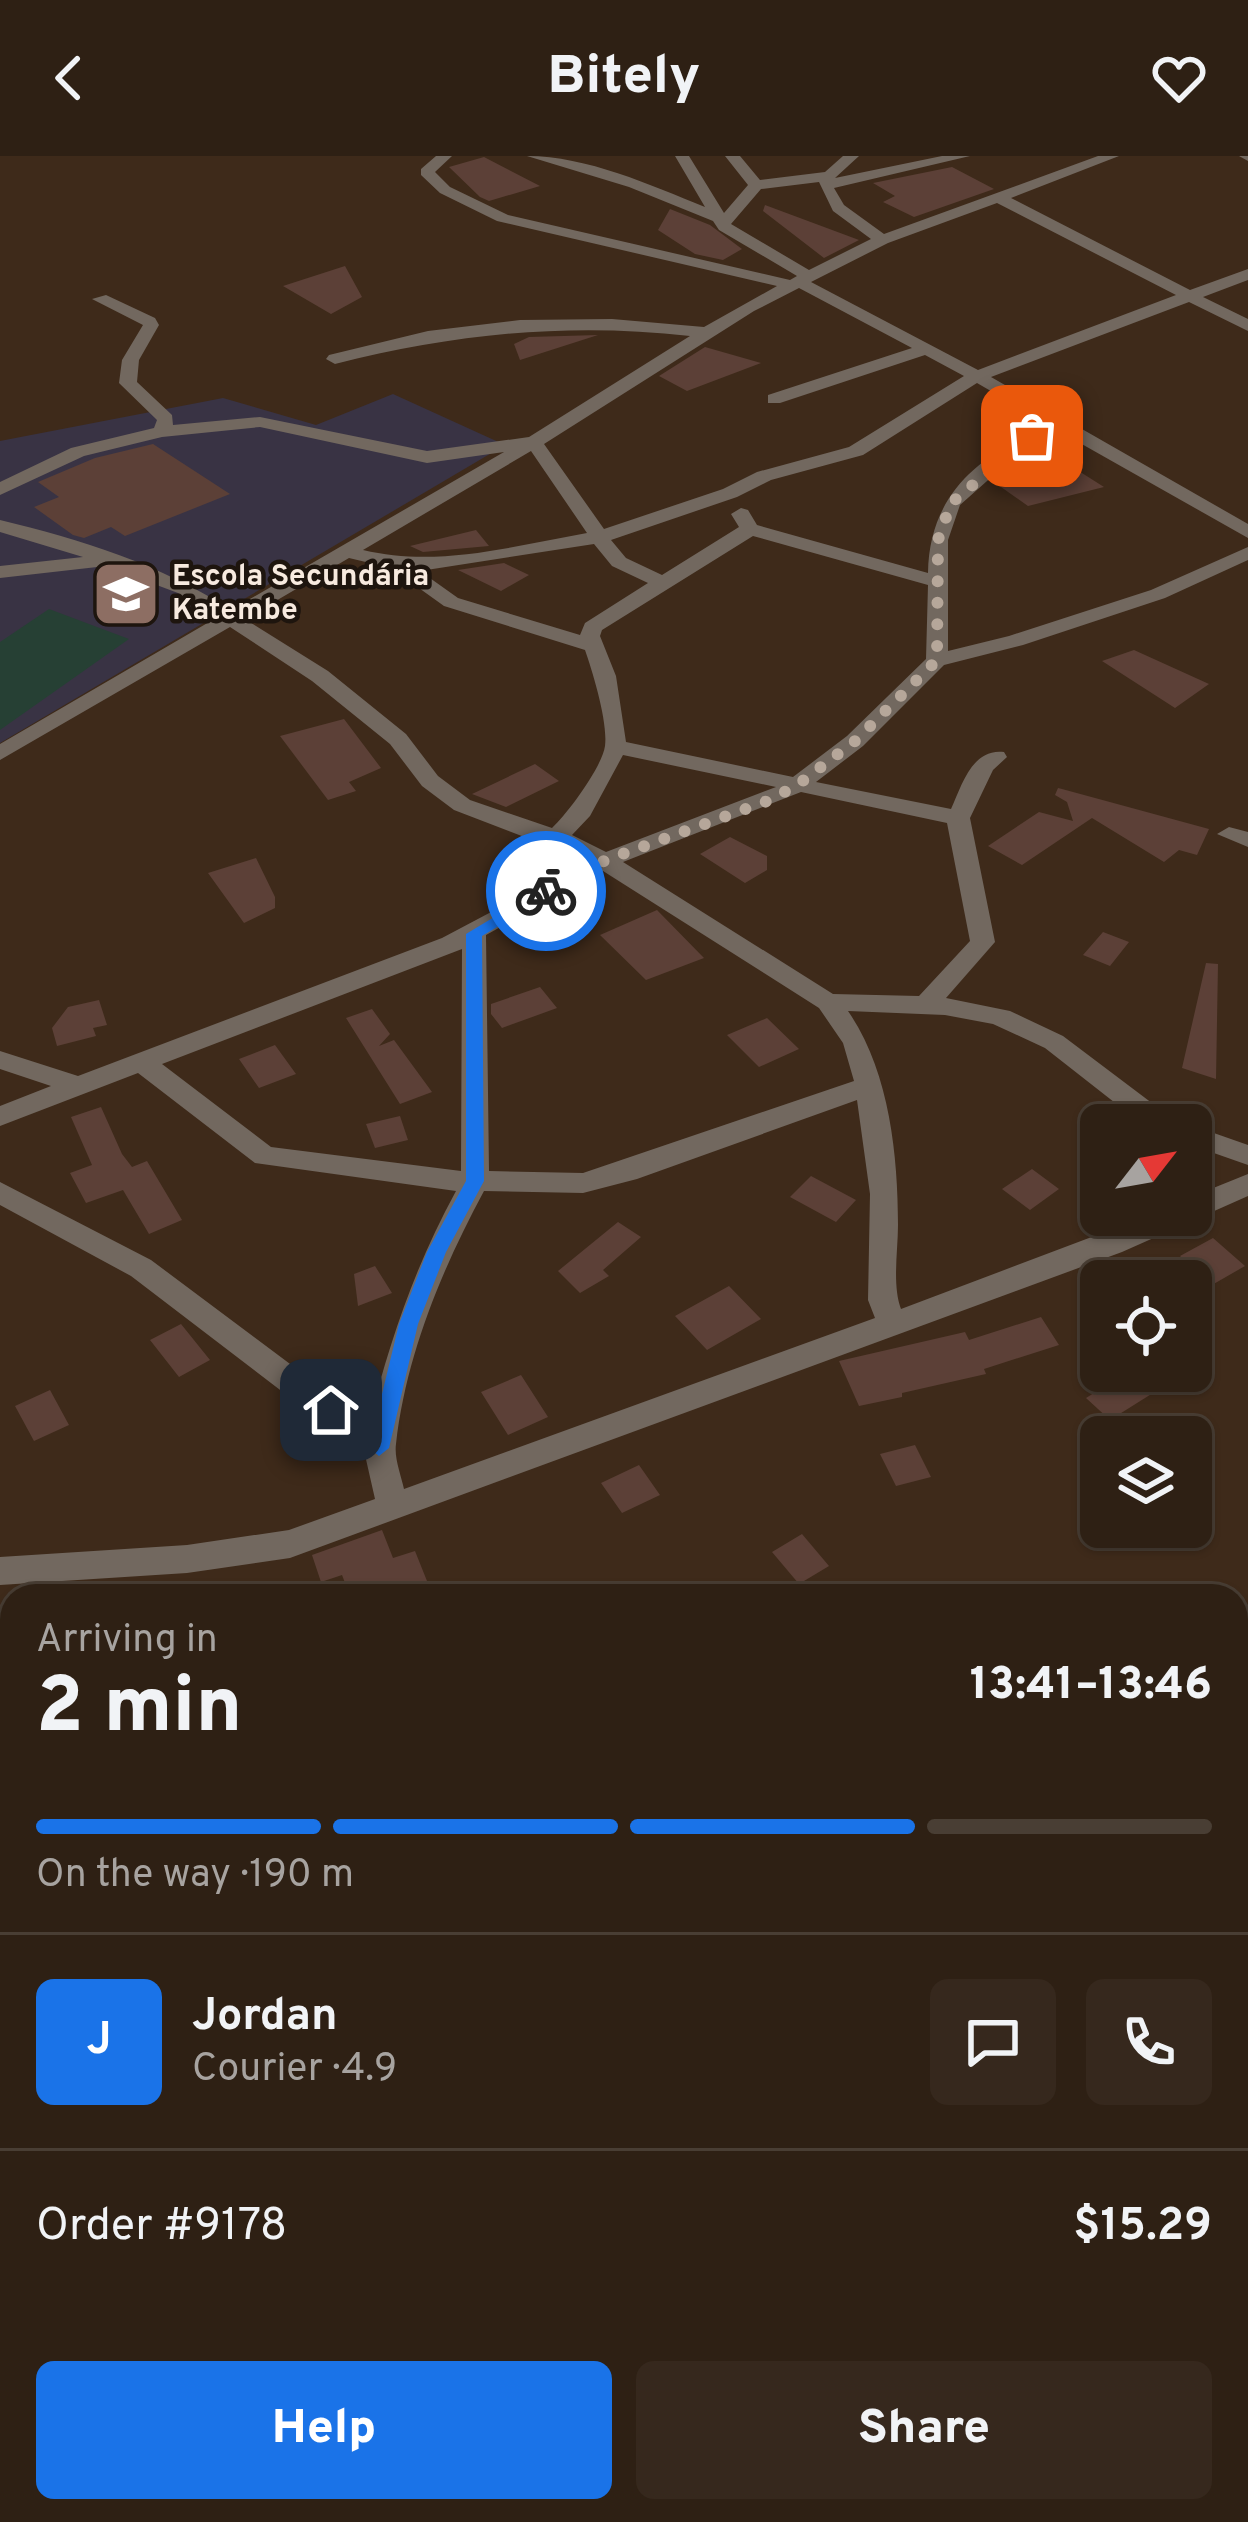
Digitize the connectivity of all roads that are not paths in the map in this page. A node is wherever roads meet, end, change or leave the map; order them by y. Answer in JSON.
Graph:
{"nodes":[{"id":1,"x":445,"y":156,"type":"edge"},
{"id":2,"x":534,"y":156,"type":"edge"},
{"id":3,"x":682,"y":156,"type":"edge"},
{"id":4,"x":733,"y":156,"type":"edge"},
{"id":5,"x":808,"y":156,"type":"edge"},
{"id":6,"x":852,"y":156,"type":"edge"},
{"id":7,"x":963,"y":156,"type":"edge"},
{"id":8,"x":1054,"y":156,"type":"edge"},
{"id":9,"x":1112,"y":156,"type":"edge"},
{"id":10,"x":1075,"y":169,"type":"junction"},
{"id":11,"x":828,"y":178,"type":"junction"},
{"id":12,"x":753,"y":181,"type":"junction"},
{"id":13,"x":705,"y":187,"type":"junction"},
{"id":14,"x":995,"y":196,"type":"junction"},
{"id":15,"x":720,"y":221,"type":"junction"},
{"id":16,"x":882,"y":240,"type":"junction"},
{"id":17,"x":1248,"y":274,"type":"edge"},
{"id":18,"x":799,"y":281,"type":"junction"},
{"id":19,"x":1186,"y":296,"type":"junction"},
{"id":20,"x":100,"y":299,"type":"dead end"},
{"id":21,"x":1248,"y":326,"type":"edge"},
{"id":22,"x":708,"y":333,"type":"junction"},
{"id":23,"x":925,"y":350,"type":"junction"},
{"id":24,"x":335,"y":359,"type":"dead end"},
{"id":25,"x":977,"y":376,"type":"junction"},
{"id":26,"x":774,"y":399,"type":"dead end"},
{"id":27,"x":1065,"y":428,"type":"junction"},
{"id":28,"x":162,"y":432,"type":"junction"},
{"id":29,"x":534,"y":442,"type":"junction"},
{"id":30,"x":0,"y":489,"type":"edge"},
{"id":31,"x":730,"y":493,"type":"junction"},
{"id":32,"x":0,"y":526,"type":"edge"},
{"id":33,"x":750,"y":529,"type":"junction"},
{"id":34,"x":1248,"y":532,"type":"edge"},
{"id":35,"x":601,"y":537,"type":"junction"},
{"id":36,"x":345,"y":551,"type":"junction"},
{"id":37,"x":1248,"y":554,"type":"edge"},
{"id":38,"x":114,"y":560,"type":"junction"},
{"id":39,"x":398,"y":564,"type":"junction"},
{"id":40,"x":0,"y":572,"type":"edge"},
{"id":41,"x":662,"y":582,"type":"junction"},
{"id":42,"x":939,"y":582,"type":"junction"},
{"id":43,"x":234,"y":618,"type":"junction"},
{"id":44,"x":594,"y":646,"type":"junction"},
{"id":45,"x":937,"y":660,"type":"junction"},
{"id":46,"x":616,"y":747,"type":"junction"},
{"id":47,"x":0,"y":754,"type":"edge"},
{"id":48,"x":996,"y":757,"type":"dead end"},
{"id":49,"x":796,"y":786,"type":"junction"},
{"id":50,"x":958,"y":818,"type":"junction"},
{"id":51,"x":556,"y":838,"type":"junction"},
{"id":52,"x":606,"y":860,"type":"junction"},
{"id":53,"x":474,"y":934,"type":"junction"},
{"id":54,"x":828,"y":1002,"type":"junction"},
{"id":55,"x":926,"y":1004,"type":"junction"},
{"id":56,"x":0,"y":1060,"type":"edge"},
{"id":57,"x":144,"y":1064,"type":"junction"},
{"id":58,"x":869,"y":1086,"type":"junction"},
{"id":59,"x":82,"y":1088,"type":"junction"},
{"id":60,"x":1138,"y":1104,"type":"edge"},
{"id":61,"x":0,"y":1116,"type":"edge"},
{"id":62,"x":1212,"y":1142,"type":"edge"},
{"id":63,"x":1248,"y":1155,"type":"edge"},
{"id":64,"x":475,"y":1181,"type":"junction"},
{"id":65,"x":1248,"y":1184,"type":"edge"},
{"id":66,"x":0,"y":1192,"type":"edge"},
{"id":67,"x":1212,"y":1200,"type":"edge"},
{"id":68,"x":1130,"y":1236,"type":"edge"},
{"id":69,"x":892,"y":1323,"type":"junction"},
{"id":70,"x":379,"y":1448,"type":"junction"},
{"id":71,"x":393,"y":1509,"type":"junction"},
{"id":72,"x":1,"y":1574,"type":"edge"}],
"edges":[{"from":1,"to":18,"type":"street"},
{"from":2,"to":15,"type":"street"},
{"from":3,"to":13,"type":"street"},
{"from":4,"to":12,"type":"street"},
{"from":5,"to":11,"type":"street"},
{"from":6,"to":11,"type":"street"},
{"from":7,"to":11,"type":"street"},
{"from":8,"to":10,"type":"street"},
{"from":9,"to":10,"type":"street"},
{"from":10,"to":14,"type":"street"},
{"from":11,"to":12,"type":"street"},
{"from":11,"to":16,"type":"street"},
{"from":12,"to":13,"type":"street"},
{"from":12,"to":15,"type":"street"},
{"from":13,"to":15,"type":"street"},
{"from":14,"to":16,"type":"street"},
{"from":14,"to":19,"type":"street"},
{"from":15,"to":18,"type":"street"},
{"from":16,"to":18,"type":"street"},
{"from":17,"to":19,"type":"street"},
{"from":18,"to":22,"type":"street"},
{"from":18,"to":23,"type":"street"},
{"from":19,"to":21,"type":"street"},
{"from":19,"to":25,"type":"street"},
{"from":20,"to":28,"type":"street"},
{"from":22,"to":24,"type":"street"},
{"from":22,"to":29,"type":"street"},
{"from":23,"to":25,"type":"street"},
{"from":23,"to":26,"type":"street"},
{"from":25,"to":27,"type":"street"},
{"from":25,"to":31,"type":"street"},
{"from":27,"to":34,"type":"street"},
{"from":27,"to":42,"type":"street"},
{"from":28,"to":29,"type":"street"},
{"from":28,"to":30,"type":"street"},
{"from":29,"to":35,"type":"street"},
{"from":29,"to":36,"type":"street"},
{"from":31,"to":33,"type":"street"},
{"from":31,"to":35,"type":"street"},
{"from":32,"to":38,"type":"street"},
{"from":33,"to":41,"type":"street"},
{"from":33,"to":42,"type":"street"},
{"from":35,"to":39,"type":"street"},
{"from":35,"to":41,"type":"street"},
{"from":36,"to":39,"type":"street"},
{"from":36,"to":43,"type":"street"},
{"from":37,"to":45,"type":"street"},
{"from":38,"to":40,"type":"street"},
{"from":38,"to":43,"type":"street"},
{"from":39,"to":44,"type":"street"},
{"from":41,"to":44,"type":"street"},
{"from":42,"to":45,"type":"street"},
{"from":43,"to":47,"type":"street"},
{"from":43,"to":51,"type":"street"},
{"from":44,"to":46,"type":"street"},
{"from":45,"to":49,"type":"street"},
{"from":46,"to":49,"type":"street"},
{"from":46,"to":51,"type":"street"},
{"from":48,"to":50,"type":"street"},
{"from":49,"to":50,"type":"street"},
{"from":49,"to":52,"type":"street"},
{"from":50,"to":55,"type":"street"},
{"from":51,"to":52,"type":"street"},
{"from":52,"to":53,"type":"street"},
{"from":52,"to":54,"type":"street"},
{"from":53,"to":57,"type":"street"},
{"from":53,"to":64,"type":"street"},
{"from":54,"to":55,"type":"street"},
{"from":54,"to":58,"type":"street"},
{"from":55,"to":60,"type":"street"},
{"from":56,"to":59,"type":"street"},
{"from":57,"to":59,"type":"street"},
{"from":57,"to":64,"type":"street"},
{"from":58,"to":64,"type":"street"},
{"from":58,"to":69,"type":"street"},
{"from":59,"to":61,"type":"street"},
{"from":62,"to":63,"type":"street"},
{"from":64,"to":70,"type":"street"},
{"from":65,"to":67,"type":"street"},
{"from":66,"to":70,"type":"street"},
{"from":68,"to":69,"type":"street"},
{"from":69,"to":71,"type":"street"},
{"from":70,"to":71,"type":"street"},
{"from":71,"to":72,"type":"street"}]}
